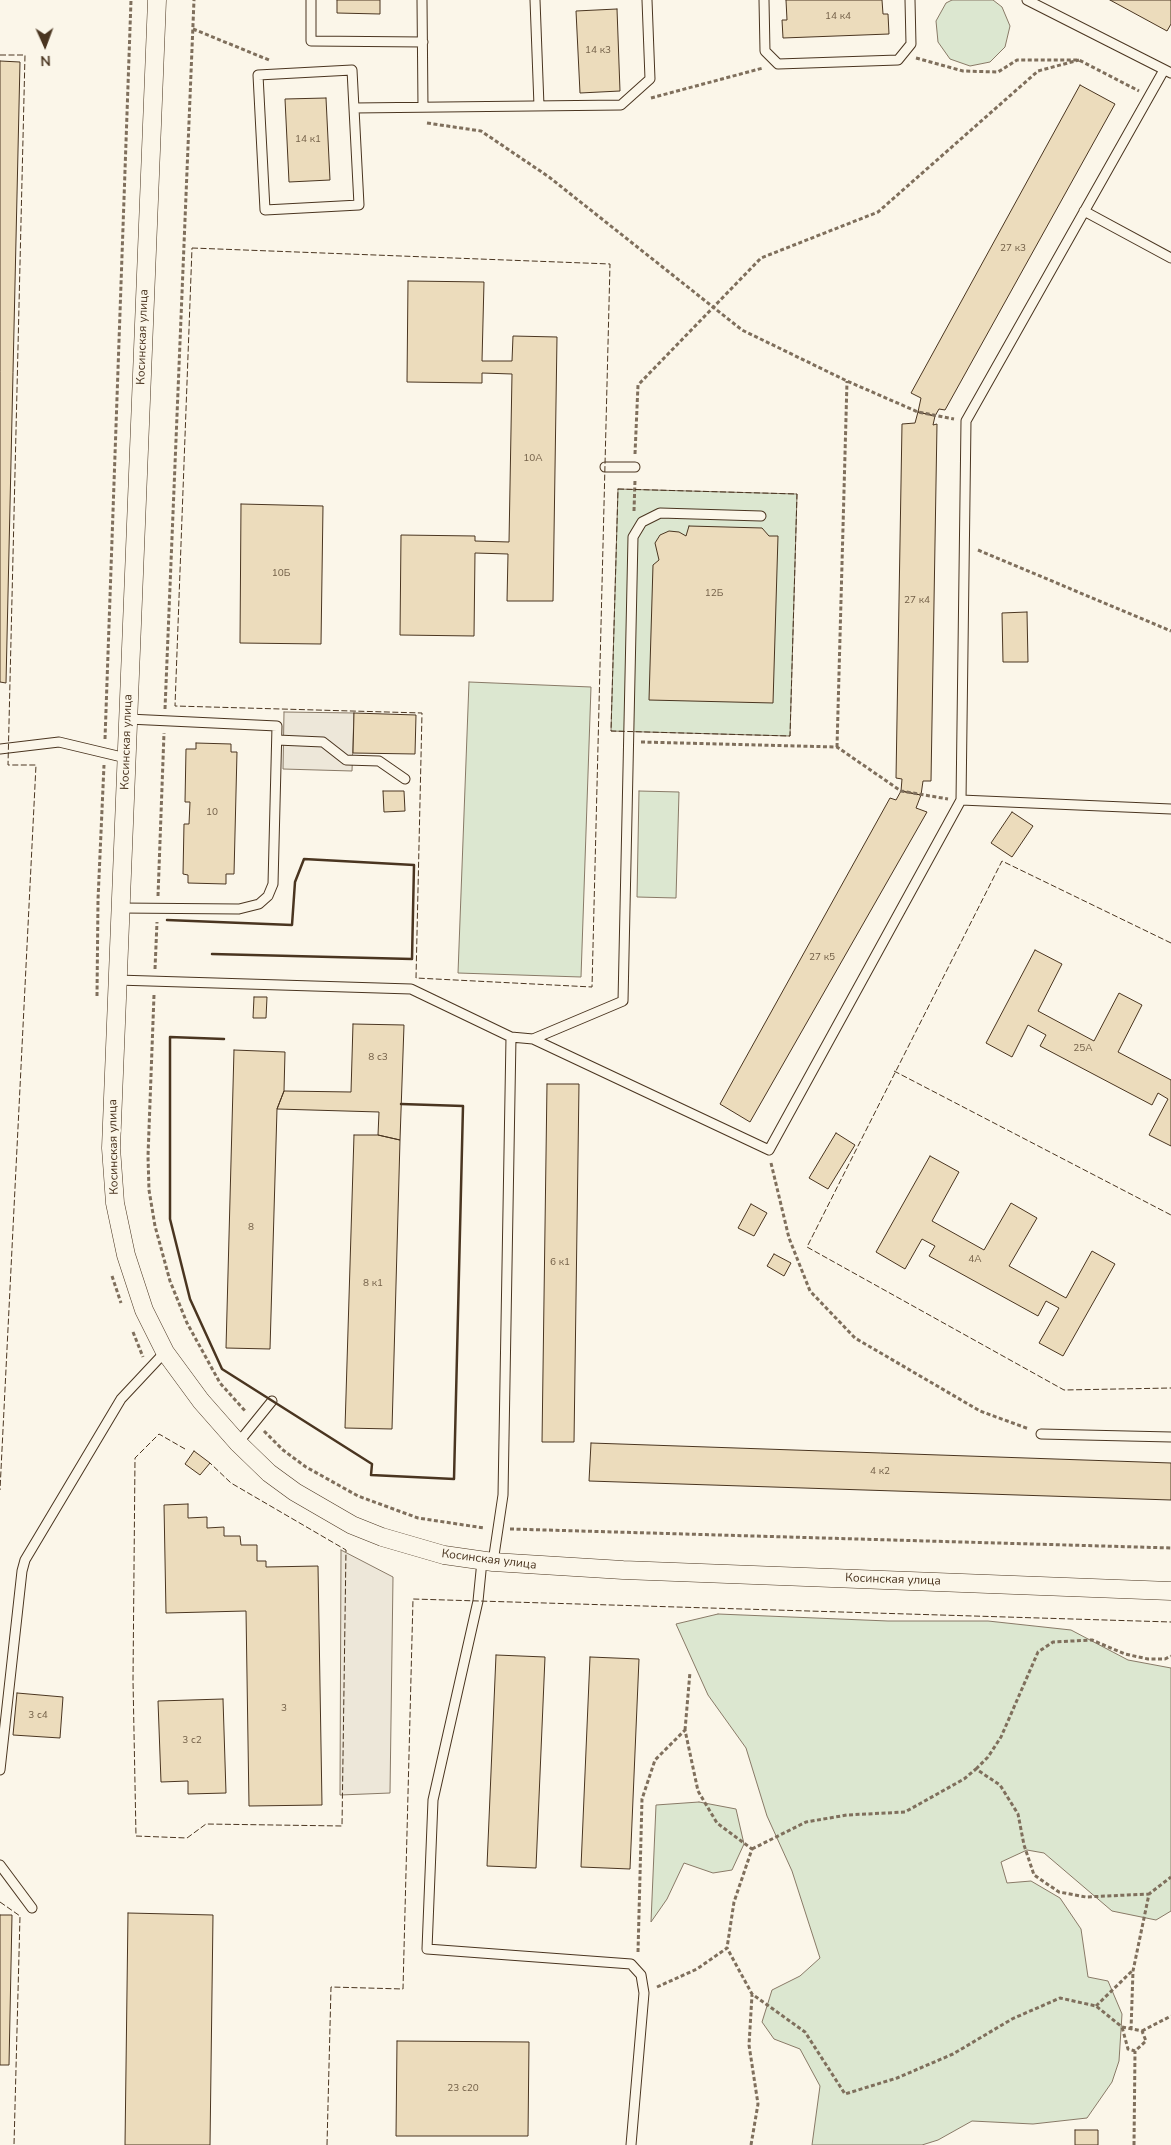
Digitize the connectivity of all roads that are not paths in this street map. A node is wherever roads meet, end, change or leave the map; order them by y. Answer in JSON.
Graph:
{"nodes":[{"id":1,"x":157,"y":0,"type":"edge"},
{"id":2,"x":311,"y":0,"type":"edge"},
{"id":3,"x":422,"y":0,"type":"edge"},
{"id":4,"x":535,"y":0,"type":"edge"},
{"id":5,"x":647,"y":0,"type":"edge"},
{"id":6,"x":764,"y":0,"type":"edge"},
{"id":7,"x":910,"y":0,"type":"edge"},
{"id":8,"x":1027,"y":0,"type":"edge"},
{"id":9,"x":423,"y":42,"type":"junction"},
{"id":10,"x":1168,"y":72,"type":"edge"},
{"id":11,"x":539,"y":106,"type":"dead end"},
{"id":12,"x":423,"y":107,"type":"junction"},
{"id":13,"x":354,"y":108,"type":"junction"},
{"id":14,"x":1084,"y":211,"type":"junction"},
{"id":15,"x":1171,"y":258,"type":"edge"},
{"id":16,"x":605,"y":467,"type":"dead end"},
{"id":17,"x":635,"y":467,"type":"dead end"},
{"id":18,"x":762,"y":516,"type":"dead end"},
{"id":19,"x":128,"y":719,"type":"junction"},
{"id":20,"x":277,"y":740,"type":"junction"},
{"id":21,"x":0,"y":749,"type":"edge"},
{"id":22,"x":126,"y":758,"type":"junction"},
{"id":23,"x":405,"y":779,"type":"dead end"},
{"id":24,"x":961,"y":800,"type":"junction"},
{"id":25,"x":1171,"y":809,"type":"edge"},
{"id":26,"x":120,"y":908,"type":"junction"},
{"id":27,"x":117,"y":980,"type":"junction"},
{"id":28,"x":511,"y":1037,"type":"junction"},
{"id":29,"x":533,"y":1039,"type":"junction"},
{"id":30,"x":165,"y":1352,"type":"junction"},
{"id":31,"x":272,"y":1401,"type":"dead end"},
{"id":32,"x":1041,"y":1434,"type":"road end"},
{"id":33,"x":1171,"y":1437,"type":"edge"},
{"id":34,"x":238,"y":1443,"type":"junction"},
{"id":35,"x":488,"y":1562,"type":"junction"},
{"id":36,"x":1171,"y":1590,"type":"edge"},
{"id":37,"x":0,"y":1770,"type":"edge"},
{"id":38,"x":0,"y":1865,"type":"edge"},
{"id":39,"x":32,"y":1908,"type":"dead end"},
{"id":40,"x":631,"y":2145,"type":"edge"}],
"edges":[{"from":1,"to":19,"type":"street","name":"Косинская улица"},
{"from":2,"to":9,"type":"lane"},
{"from":3,"to":9,"type":"lane"},
{"from":4,"to":11,"type":"lane"},
{"from":5,"to":12,"type":"lane"},
{"from":6,"to":7,"type":"lane"},
{"from":8,"to":10,"type":"lane"},
{"from":9,"to":12,"type":"lane"},
{"from":10,"to":14,"type":"lane"},
{"from":12,"to":13,"type":"lane"},
{"from":13,"to":13,"type":"lane"},
{"from":14,"to":15,"type":"lane"},
{"from":14,"to":24,"type":"lane"},
{"from":16,"to":17,"type":"lane"},
{"from":18,"to":29,"type":"lane"},
{"from":19,"to":20,"type":"lane"},
{"from":19,"to":22,"type":"street","name":"Косинская улица"},
{"from":20,"to":23,"type":"lane"},
{"from":20,"to":26,"type":"lane"},
{"from":21,"to":22,"type":"lane"},
{"from":22,"to":26,"type":"street","name":"Косинская улица"},
{"from":24,"to":25,"type":"lane"},
{"from":24,"to":29,"type":"lane"},
{"from":26,"to":27,"type":"street","name":"Косинская улица"},
{"from":27,"to":28,"type":"lane"},
{"from":27,"to":30,"type":"street","name":"Косинская улица"},
{"from":28,"to":29,"type":"lane"},
{"from":28,"to":35,"type":"lane"},
{"from":30,"to":34,"type":"street","name":"Косинская улица"},
{"from":30,"to":37,"type":"lane"},
{"from":31,"to":34,"type":"lane"},
{"from":32,"to":33,"type":"lane"},
{"from":34,"to":35,"type":"street","name":"Косинская улица"},
{"from":35,"to":36,"type":"street","name":"Косинская улица"},
{"from":35,"to":40,"type":"lane"},
{"from":38,"to":39,"type":"lane"}]}
